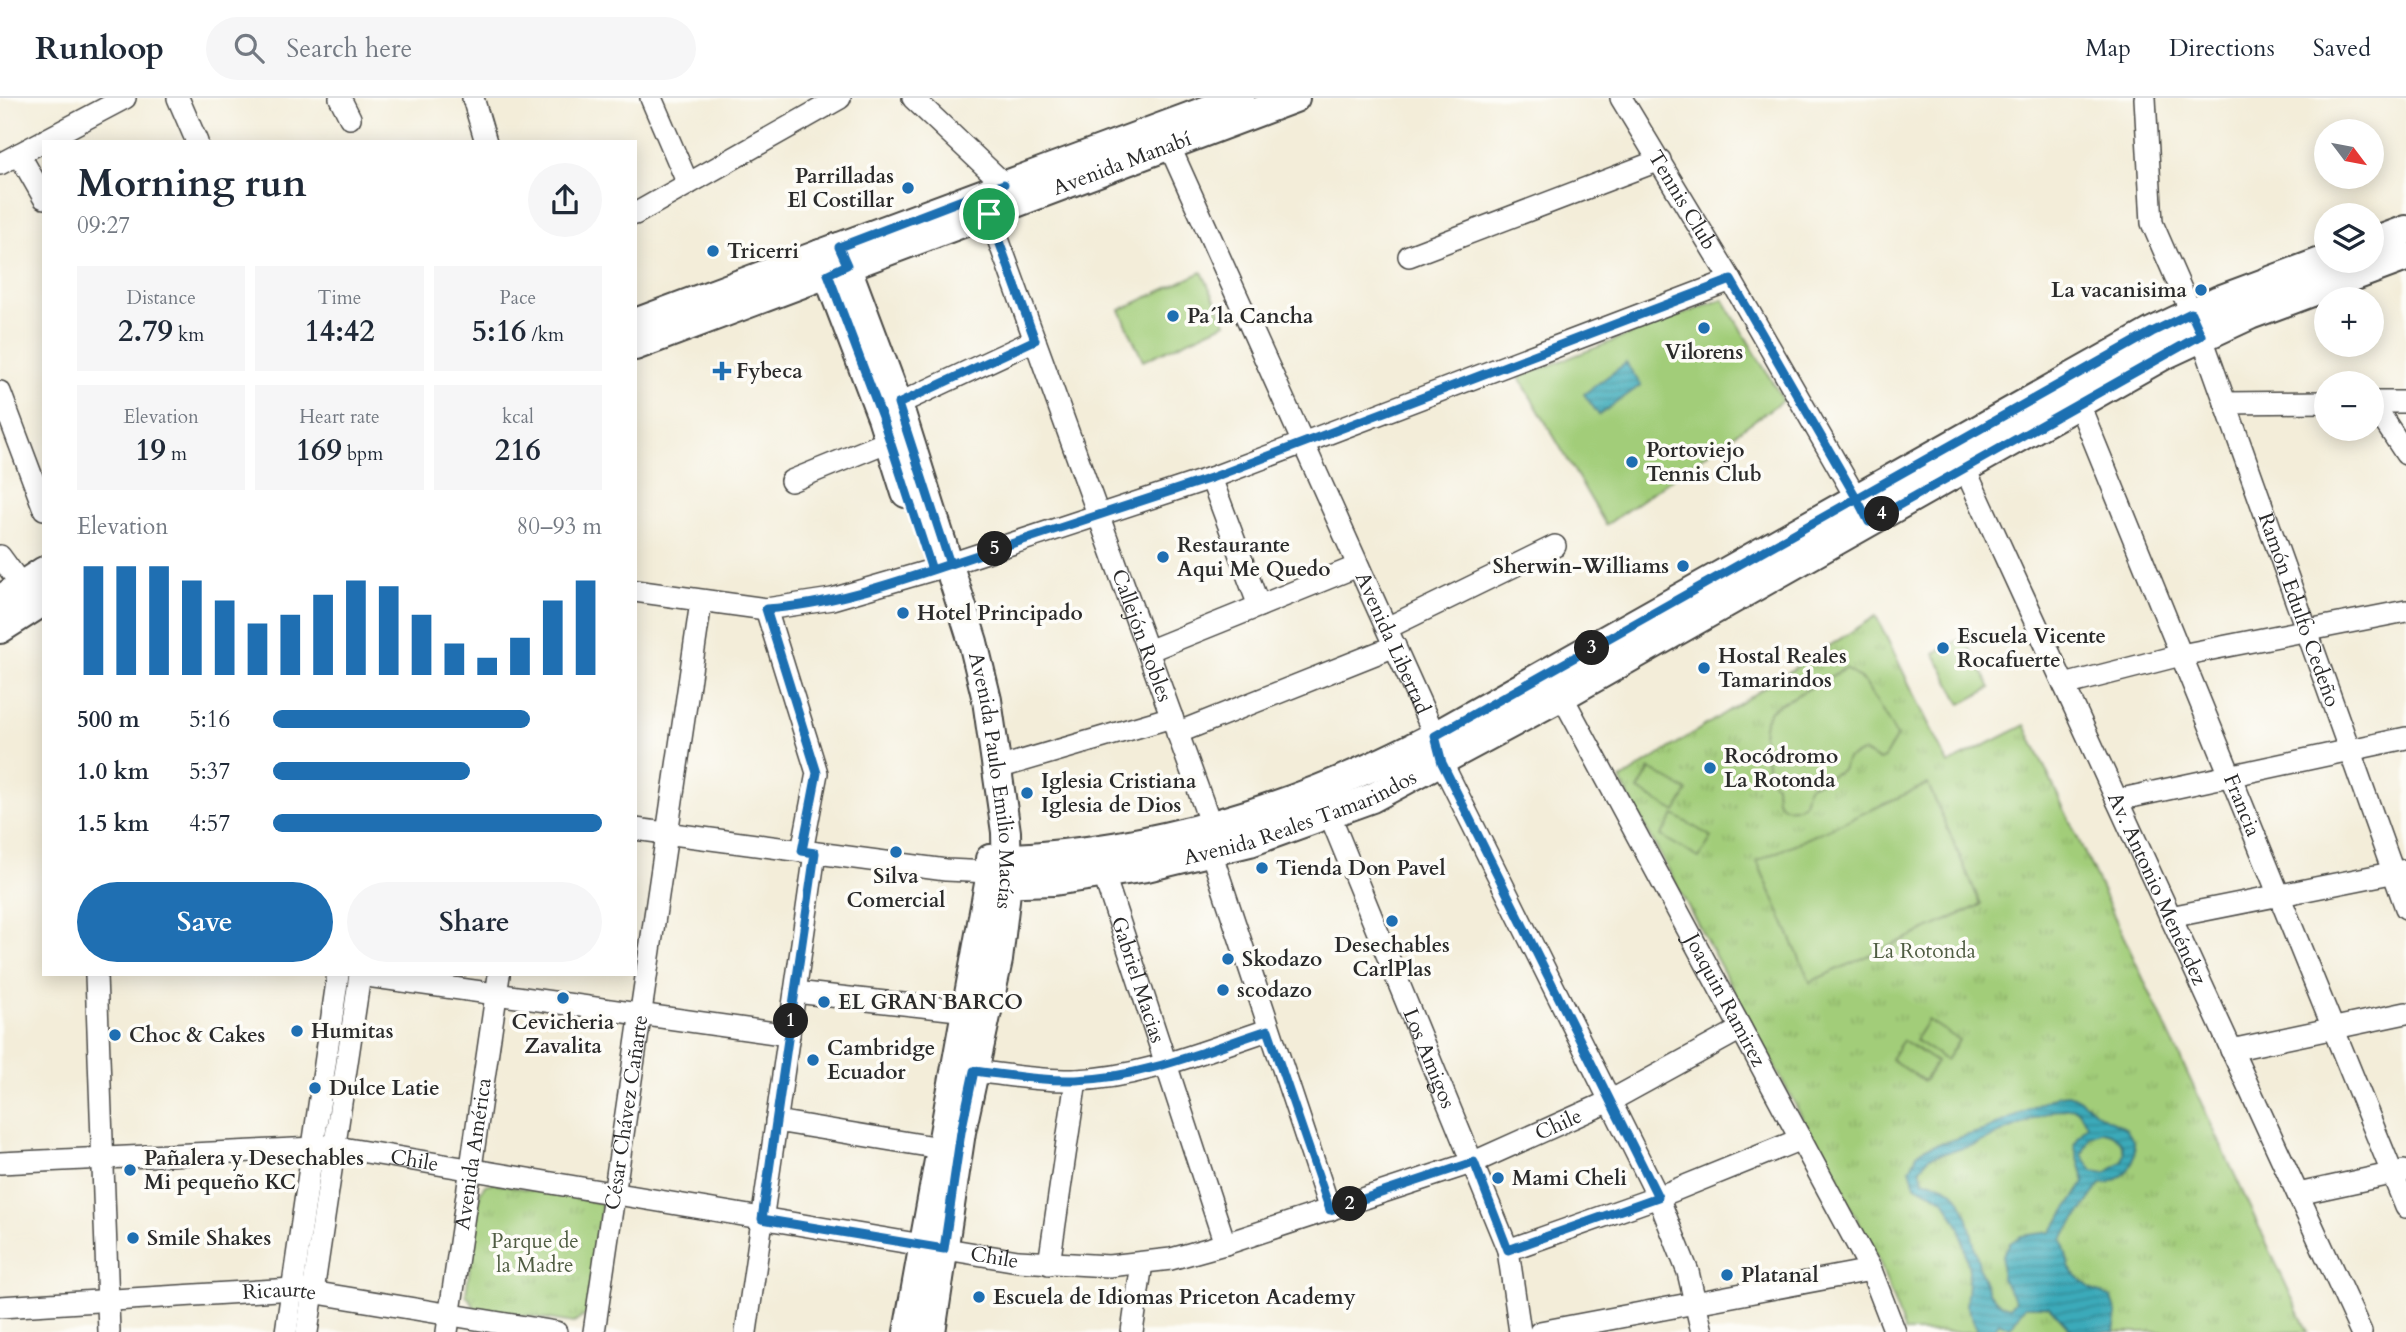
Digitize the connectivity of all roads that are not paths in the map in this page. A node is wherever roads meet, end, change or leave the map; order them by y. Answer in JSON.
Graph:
{"nodes":[{"id":1,"x":125,"y":98,"type":"edge"},
{"id":2,"x":178,"y":98,"type":"edge"},
{"id":3,"x":340,"y":98,"type":"edge"},
{"id":4,"x":473,"y":98,"type":"edge"},
{"id":5,"x":650,"y":98,"type":"edge"},
{"id":6,"x":914,"y":98,"type":"edge"},
{"id":7,"x":1240,"y":98,"type":"edge"},
{"id":8,"x":1295,"y":98,"type":"edge"},
{"id":9,"x":1621,"y":98,"type":"edge"},
{"id":10,"x":2145,"y":98,"type":"edge"},
{"id":11,"x":835,"y":99,"type":"edge"},
{"id":12,"x":350,"y":118,"type":"dead end"},
{"id":13,"x":1165,"y":135,"type":"junction"},
{"id":14,"x":45,"y":140,"type":"edge"},
{"id":15,"x":196,"y":140,"type":"edge"},
{"id":16,"x":485,"y":140,"type":"edge"},
{"id":17,"x":42,"y":142,"type":"edge"},
{"id":18,"x":9,"y":159,"type":"edge"},
{"id":19,"x":1660,"y":160,"type":"junction"},
{"id":20,"x":688,"y":184,"type":"junction"},
{"id":21,"x":1004,"y":184,"type":"junction"},
{"id":22,"x":42,"y":196,"type":"edge"},
{"id":23,"x":637,"y":213,"type":"edge"},
{"id":24,"x":989,"y":214,"type":"junction"},
{"id":25,"x":2406,"y":230,"type":"edge"},
{"id":26,"x":2384,"y":238,"type":"edge"},
{"id":27,"x":1409,"y":256,"type":"dead end"},
{"id":28,"x":2406,"y":257,"type":"edge"},
{"id":29,"x":834,"y":260,"type":"junction"},
{"id":30,"x":2314,"y":266,"type":"edge"},
{"id":31,"x":1731,"y":280,"type":"junction"},
{"id":32,"x":637,"y":322,"type":"edge"},
{"id":33,"x":2196,"y":324,"type":"junction"},
{"id":34,"x":1035,"y":340,"type":"junction"},
{"id":35,"x":637,"y":345,"type":"edge"},
{"id":36,"x":2073,"y":391,"type":"junction"},
{"id":37,"x":0,"y":392,"type":"edge"},
{"id":38,"x":2406,"y":401,"type":"edge"},
{"id":39,"x":2314,"y":402,"type":"edge"},
{"id":40,"x":2384,"y":402,"type":"edge"},
{"id":41,"x":2225,"y":403,"type":"junction"},
{"id":42,"x":898,"y":404,"type":"junction"},
{"id":43,"x":2384,"y":420,"type":"edge"},
{"id":44,"x":889,"y":441,"type":"junction"},
{"id":45,"x":1303,"y":443,"type":"junction"},
{"id":46,"x":2406,"y":454,"type":"edge"},
{"id":47,"x":1959,"y":455,"type":"junction"},
{"id":48,"x":1211,"y":478,"type":"junction"},
{"id":49,"x":791,"y":481,"type":"dead end"},
{"id":50,"x":42,"y":504,"type":"edge"},
{"id":51,"x":1863,"y":510,"type":"junction"},
{"id":52,"x":1099,"y":517,"type":"junction"},
{"id":53,"x":1555,"y":546,"type":"dead end"},
{"id":54,"x":0,"y":556,"type":"edge"},
{"id":55,"x":1359,"y":566,"type":"junction"},
{"id":56,"x":941,"y":567,"type":"junction"},
{"id":57,"x":27,"y":590,"type":"edge"},
{"id":58,"x":637,"y":591,"type":"edge"},
{"id":59,"x":701,"y":602,"type":"junction"},
{"id":60,"x":1259,"y":606,"type":"junction"},
{"id":61,"x":766,"y":609,"type":"junction"},
{"id":62,"x":2406,"y":611,"type":"edge"},
{"id":63,"x":0,"y":629,"type":"edge"},
{"id":64,"x":2308,"y":629,"type":"junction"},
{"id":65,"x":1391,"y":637,"type":"junction"},
{"id":66,"x":1148,"y":651,"type":"junction"},
{"id":67,"x":2181,"y":655,"type":"junction"},
{"id":68,"x":1556,"y":684,"type":"junction"},
{"id":69,"x":2064,"y":685,"type":"junction"},
{"id":70,"x":1175,"y":725,"type":"junction"},
{"id":71,"x":1435,"y":736,"type":"junction"},
{"id":72,"x":2406,"y":738,"type":"edge"},
{"id":73,"x":2351,"y":748,"type":"junction"},
{"id":74,"x":1442,"y":763,"type":"junction"},
{"id":75,"x":998,"y":768,"type":"junction"},
{"id":76,"x":2230,"y":774,"type":"junction"},
{"id":77,"x":2117,"y":800,"type":"junction"},
{"id":78,"x":1325,"y":802,"type":"junction"},
{"id":79,"x":637,"y":829,"type":"edge"},
{"id":80,"x":667,"y":833,"type":"junction"},
{"id":81,"x":1211,"y":839,"type":"junction"},
{"id":82,"x":808,"y":852,"type":"junction"},
{"id":83,"x":997,"y":871,"type":"junction"},
{"id":84,"x":2400,"y":871,"type":"edge"},
{"id":85,"x":1104,"y":875,"type":"junction"},
{"id":86,"x":2279,"y":895,"type":"junction"},
{"id":87,"x":2406,"y":908,"type":"edge"},
{"id":88,"x":2170,"y":917,"type":"junction"},
{"id":89,"x":96,"y":976,"type":"edge"},
{"id":90,"x":338,"y":976,"type":"edge"},
{"id":91,"x":360,"y":976,"type":"edge"},
{"id":92,"x":375,"y":976,"type":"edge"},
{"id":93,"x":498,"y":984,"type":"edge"},
{"id":94,"x":795,"y":992,"type":"junction"},
{"id":95,"x":967,"y":1011,"type":"junction"},
{"id":96,"x":2406,"y":1013,"type":"edge"},
{"id":97,"x":641,"y":1014,"type":"junction"},
{"id":98,"x":1741,"y":1029,"type":"junction"},
{"id":99,"x":2334,"y":1029,"type":"junction"},
{"id":100,"x":1268,"y":1030,"type":"junction"},
{"id":101,"x":789,"y":1035,"type":"junction"},
{"id":102,"x":2231,"y":1050,"type":"junction"},
{"id":103,"x":1165,"y":1063,"type":"junction"},
{"id":104,"x":974,"y":1071,"type":"junction"},
{"id":105,"x":1076,"y":1080,"type":"junction"},
{"id":106,"x":1610,"y":1101,"type":"junction"},
{"id":107,"x":776,"y":1121,"type":"junction"},
{"id":108,"x":1801,"y":1139,"type":"junction"},
{"id":109,"x":336,"y":1147,"type":"junction"},
{"id":110,"x":940,"y":1148,"type":"junction"},
{"id":111,"x":313,"y":1150,"type":"junction"},
{"id":112,"x":103,"y":1158,"type":"junction"},
{"id":113,"x":1474,"y":1162,"type":"junction"},
{"id":114,"x":0,"y":1163,"type":"edge"},
{"id":115,"x":470,"y":1169,"type":"junction"},
{"id":116,"x":2399,"y":1172,"type":"edge"},
{"id":117,"x":615,"y":1194,"type":"junction"},
{"id":118,"x":2298,"y":1194,"type":"junction"},
{"id":119,"x":1658,"y":1197,"type":"junction"},
{"id":120,"x":2406,"y":1207,"type":"edge"},
{"id":121,"x":1330,"y":1210,"type":"junction"},
{"id":122,"x":762,"y":1219,"type":"junction"},
{"id":123,"x":1225,"y":1244,"type":"junction"},
{"id":124,"x":933,"y":1247,"type":"junction"},
{"id":125,"x":1508,"y":1250,"type":"junction"},
{"id":126,"x":1142,"y":1263,"type":"junction"},
{"id":127,"x":1049,"y":1264,"type":"junction"},
{"id":128,"x":1871,"y":1270,"type":"junction"},
{"id":129,"x":303,"y":1290,"type":"junction"},
{"id":130,"x":107,"y":1300,"type":"junction"},
{"id":131,"x":1696,"y":1303,"type":"junction"},
{"id":132,"x":0,"y":1307,"type":"edge"},
{"id":133,"x":448,"y":1323,"type":"edge"},
{"id":134,"x":108,"y":1332,"type":"edge"},
{"id":135,"x":286,"y":1332,"type":"edge"},
{"id":136,"x":307,"y":1332,"type":"edge"},
{"id":137,"x":556,"y":1332,"type":"edge"},
{"id":138,"x":594,"y":1332,"type":"edge"},
{"id":139,"x":746,"y":1332,"type":"edge"},
{"id":140,"x":908,"y":1332,"type":"edge"},
{"id":141,"x":931,"y":1332,"type":"edge"},
{"id":142,"x":1132,"y":1332,"type":"edge"},
{"id":143,"x":1520,"y":1332,"type":"edge"},
{"id":144,"x":1540,"y":1332,"type":"edge"},
{"id":145,"x":1702,"y":1332,"type":"edge"},
{"id":146,"x":1895,"y":1332,"type":"edge"},
{"id":147,"x":2361,"y":1332,"type":"edge"}],
"edges":[{"from":1,"to":14,"type":"street"},
{"from":2,"to":15,"type":"street"},
{"from":3,"to":12,"type":"street"},
{"from":4,"to":16,"type":"street"},
{"from":5,"to":20,"type":"street"},
{"from":6,"to":21,"type":"street"},
{"from":7,"to":13,"type":"main road","name":"Avenida Manabí"},
{"from":8,"to":13,"type":"main road","name":"Avenida Manabí"},
{"from":9,"to":19,"type":"street","name":"Tennis Club"},
{"from":10,"to":33,"type":"street","name":"Ramón Edulfo Cedeño"},
{"from":11,"to":20,"type":"street"},
{"from":13,"to":21,"type":"main road","name":"Avenida Manabí"},
{"from":13,"to":24,"type":"main road","name":"Avenida Manabí"},
{"from":13,"to":45,"type":"street","name":"Avenida Libertad"},
{"from":17,"to":18,"type":"street"},
{"from":18,"to":22,"type":"street"},
{"from":19,"to":27,"type":"street"},
{"from":19,"to":31,"type":"street","name":"Tennis Club"},
{"from":20,"to":23,"type":"street"},
{"from":21,"to":24,"type":"street"},
{"from":21,"to":29,"type":"main road","name":"Avenida Manabí"},
{"from":24,"to":29,"type":"main road","name":"Avenida Manabí"},
{"from":24,"to":34,"type":"street","name":"Callejón Robles"},
{"from":25,"to":26,"type":"main road"},
{"from":28,"to":33,"type":"main road","name":"Avenida Reales Tamarindos"},
{"from":29,"to":32,"type":"main road","name":"Avenida Manabí"},
{"from":29,"to":35,"type":"main road","name":"Avenida Manabí"},
{"from":29,"to":42,"type":"main road","name":"Avenida Paulo Emilio Macías"},
{"from":29,"to":44,"type":"main road","name":"Avenida Paulo Emilio Macías"},
{"from":30,"to":33,"type":"main road","name":"Avenida Reales Tamarindos"},
{"from":31,"to":45,"type":"street"},
{"from":31,"to":51,"type":"street","name":"Tennis Club"},
{"from":33,"to":36,"type":"main road","name":"Avenida Reales Tamarindos"},
{"from":33,"to":41,"type":"street","name":"Ramón Edulfo Cedeño"},
{"from":34,"to":42,"type":"street"},
{"from":34,"to":52,"type":"street","name":"Callejón Robles"},
{"from":36,"to":47,"type":"main road","name":"Avenida Reales Tamarindos"},
{"from":36,"to":67,"type":"street","name":"Francia"},
{"from":37,"to":50,"type":"street"},
{"from":38,"to":40,"type":"street"},
{"from":39,"to":41,"type":"street"},
{"from":41,"to":64,"type":"street","name":"Ramón Edulfo Cedeño"},
{"from":42,"to":56,"type":"main road","name":"Avenida Paulo Emilio Macías"},
{"from":43,"to":46,"type":"street"},
{"from":44,"to":49,"type":"street"},
{"from":44,"to":56,"type":"main road","name":"Avenida Paulo Emilio Macías"},
{"from":45,"to":48,"type":"street"},
{"from":45,"to":55,"type":"street","name":"Avenida Libertad"},
{"from":47,"to":51,"type":"main road","name":"Avenida Reales Tamarindos"},
{"from":47,"to":69,"type":"street","name":"Av. Antonio Menéndez"},
{"from":48,"to":52,"type":"street"},
{"from":48,"to":60,"type":"street"},
{"from":51,"to":68,"type":"main road","name":"Avenida Reales Tamarindos"},
{"from":52,"to":56,"type":"street"},
{"from":52,"to":66,"type":"street","name":"Callejón Robles"},
{"from":53,"to":65,"type":"street"},
{"from":54,"to":57,"type":"street"},
{"from":55,"to":60,"type":"street"},
{"from":55,"to":65,"type":"street","name":"Avenida Libertad"},
{"from":56,"to":61,"type":"street"},
{"from":56,"to":75,"type":"main road","name":"Avenida Paulo Emilio Macías"},
{"from":56,"to":83,"type":"main road","name":"Avenida Paulo Emilio Macías"},
{"from":57,"to":63,"type":"main road"},
{"from":58,"to":59,"type":"street"},
{"from":59,"to":61,"type":"street"},
{"from":59,"to":80,"type":"street","name":"César Chávez Cañarte"},
{"from":60,"to":66,"type":"street"},
{"from":61,"to":82,"type":"street"},
{"from":62,"to":64,"type":"street"},
{"from":64,"to":67,"type":"street"},
{"from":64,"to":73,"type":"street","name":"Ramón Edulfo Cedeño"},
{"from":65,"to":70,"type":"street"},
{"from":65,"to":71,"type":"street","name":"Avenida Libertad"},
{"from":66,"to":70,"type":"street","name":"Callejón Robles"},
{"from":67,"to":69,"type":"street"},
{"from":67,"to":76,"type":"street","name":"Francia"},
{"from":68,"to":71,"type":"main road","name":"Avenida Reales Tamarindos"},
{"from":68,"to":74,"type":"main road","name":"Avenida Reales Tamarindos"},
{"from":68,"to":98,"type":"street","name":"Joaquin Ramirez"},
{"from":69,"to":77,"type":"street","name":"Av. Antonio Menéndez"},
{"from":70,"to":75,"type":"street"},
{"from":70,"to":81,"type":"street","name":"Callejón Robles"},
{"from":71,"to":74,"type":"street","name":"Avenida Libertad"},
{"from":71,"to":78,"type":"main road","name":"Avenida Reales Tamarindos"},
{"from":72,"to":73,"type":"street"},
{"from":73,"to":76,"type":"street"},
{"from":73,"to":84,"type":"street","name":"Ramón Edulfo Cedeño"},
{"from":74,"to":78,"type":"main road","name":"Avenida Reales Tamarindos"},
{"from":74,"to":106,"type":"street","name":"Avenida Libertad"},
{"from":75,"to":83,"type":"main road","name":"Avenida Paulo Emilio Macías"},
{"from":76,"to":77,"type":"street"},
{"from":76,"to":86,"type":"street","name":"Francia"},
{"from":77,"to":88,"type":"street","name":"Av. Antonio Menéndez"},
{"from":78,"to":81,"type":"main road","name":"Avenida Reales Tamarindos"},
{"from":78,"to":113,"type":"street","name":"Los Amigos"},
{"from":79,"to":80,"type":"street","name":"Avenida Reales Tamarindos"},
{"from":80,"to":82,"type":"street","name":"Avenida Reales Tamarindos"},
{"from":80,"to":97,"type":"street","name":"César Chávez Cañarte"},
{"from":81,"to":83,"type":"main road","name":"Avenida Reales Tamarindos"},
{"from":81,"to":85,"type":"main road","name":"Avenida Reales Tamarindos"},
{"from":81,"to":100,"type":"street","name":"Callejón Robles"},
{"from":82,"to":83,"type":"street","name":"Avenida Reales Tamarindos"},
{"from":82,"to":94,"type":"street"},
{"from":83,"to":85,"type":"main road","name":"Avenida Reales Tamarindos"},
{"from":83,"to":95,"type":"main road","name":"Avenida Paulo Emilio Macías"},
{"from":83,"to":104,"type":"main road","name":"Avenida Paulo Emilio Macías"},
{"from":84,"to":86,"type":"street"},
{"from":84,"to":87,"type":"street","name":"Ramón Edulfo Cedeño"},
{"from":85,"to":103,"type":"street","name":"Gabriel Macias"},
{"from":86,"to":88,"type":"street"},
{"from":86,"to":99,"type":"street","name":"Francia"},
{"from":88,"to":102,"type":"street","name":"Av. Antonio Menéndez"},
{"from":89,"to":112,"type":"street"},
{"from":90,"to":111,"type":"street"},
{"from":91,"to":109,"type":"street"},
{"from":92,"to":93,"type":"street"},
{"from":93,"to":97,"type":"street"},
{"from":93,"to":115,"type":"street","name":"Avenida América"},
{"from":94,"to":95,"type":"street"},
{"from":94,"to":101,"type":"street"},
{"from":95,"to":110,"type":"main road","name":"Avenida Paulo Emilio Macías"},
{"from":96,"to":99,"type":"street"},
{"from":97,"to":101,"type":"street"},
{"from":97,"to":117,"type":"street","name":"César Chávez Cañarte"},
{"from":98,"to":106,"type":"street","name":"Chile"},
{"from":98,"to":108,"type":"street","name":"Joaquin Ramirez"},
{"from":99,"to":102,"type":"street"},
{"from":99,"to":116,"type":"street","name":"Francia"},
{"from":100,"to":103,"type":"street"},
{"from":100,"to":121,"type":"street","name":"Callejón Robles"},
{"from":101,"to":107,"type":"street"},
{"from":102,"to":118,"type":"street","name":"Av. Antonio Menéndez"},
{"from":103,"to":105,"type":"street"},
{"from":103,"to":123,"type":"street","name":"Gabriel Macias"},
{"from":104,"to":105,"type":"street"},
{"from":104,"to":124,"type":"main road","name":"Avenida Paulo Emilio Macías"},
{"from":105,"to":127,"type":"street"},
{"from":106,"to":113,"type":"street","name":"Chile"},
{"from":106,"to":119,"type":"street","name":"Avenida Libertad"},
{"from":107,"to":110,"type":"street"},
{"from":107,"to":122,"type":"street"},
{"from":108,"to":119,"type":"street"},
{"from":108,"to":128,"type":"street","name":"Joaquin Ramirez"},
{"from":109,"to":111,"type":"street","name":"Chile"},
{"from":109,"to":115,"type":"street","name":"Chile"},
{"from":109,"to":129,"type":"street"},
{"from":110,"to":124,"type":"main road","name":"Avenida Paulo Emilio Macías"},
{"from":111,"to":112,"type":"street","name":"Chile"},
{"from":111,"to":129,"type":"street"},
{"from":112,"to":114,"type":"street","name":"Chile"},
{"from":112,"to":130,"type":"street"},
{"from":113,"to":121,"type":"street","name":"Chile"},
{"from":113,"to":125,"type":"street","name":"Los Amigos"},
{"from":115,"to":117,"type":"street","name":"Chile"},
{"from":115,"to":133,"type":"street","name":"Avenida América"},
{"from":116,"to":118,"type":"street"},
{"from":116,"to":120,"type":"street","name":"Francia"},
{"from":117,"to":122,"type":"street","name":"Chile"},
{"from":117,"to":138,"type":"street","name":"César Chávez Cañarte"},
{"from":118,"to":147,"type":"street","name":"Av. Antonio Menéndez"},
{"from":119,"to":125,"type":"street"},
{"from":119,"to":131,"type":"street","name":"Avenida Libertad"},
{"from":121,"to":123,"type":"street","name":"Chile"},
{"from":122,"to":124,"type":"street","name":"Chile"},
{"from":122,"to":139,"type":"street"},
{"from":123,"to":126,"type":"street","name":"Chile"},
{"from":124,"to":127,"type":"street","name":"Chile"},
{"from":124,"to":140,"type":"main road","name":"Avenida Paulo Emilio Macías"},
{"from":124,"to":141,"type":"main road","name":"Avenida Paulo Emilio Macías"},
{"from":125,"to":143,"type":"street","name":"Los Amigos"},
{"from":126,"to":127,"type":"street","name":"Chile"},
{"from":126,"to":142,"type":"street"},
{"from":128,"to":131,"type":"street"},
{"from":128,"to":146,"type":"street","name":"Joaquin Ramirez"},
{"from":129,"to":130,"type":"street","name":"Ricaurte"},
{"from":129,"to":133,"type":"street","name":"Ricaurte"},
{"from":129,"to":135,"type":"street"},
{"from":129,"to":136,"type":"street"},
{"from":130,"to":132,"type":"street","name":"Ricaurte"},
{"from":130,"to":134,"type":"street"},
{"from":131,"to":144,"type":"street"},
{"from":131,"to":145,"type":"street","name":"Avenida Libertad"},
{"from":133,"to":137,"type":"street","name":"Ricaurte"}]}
